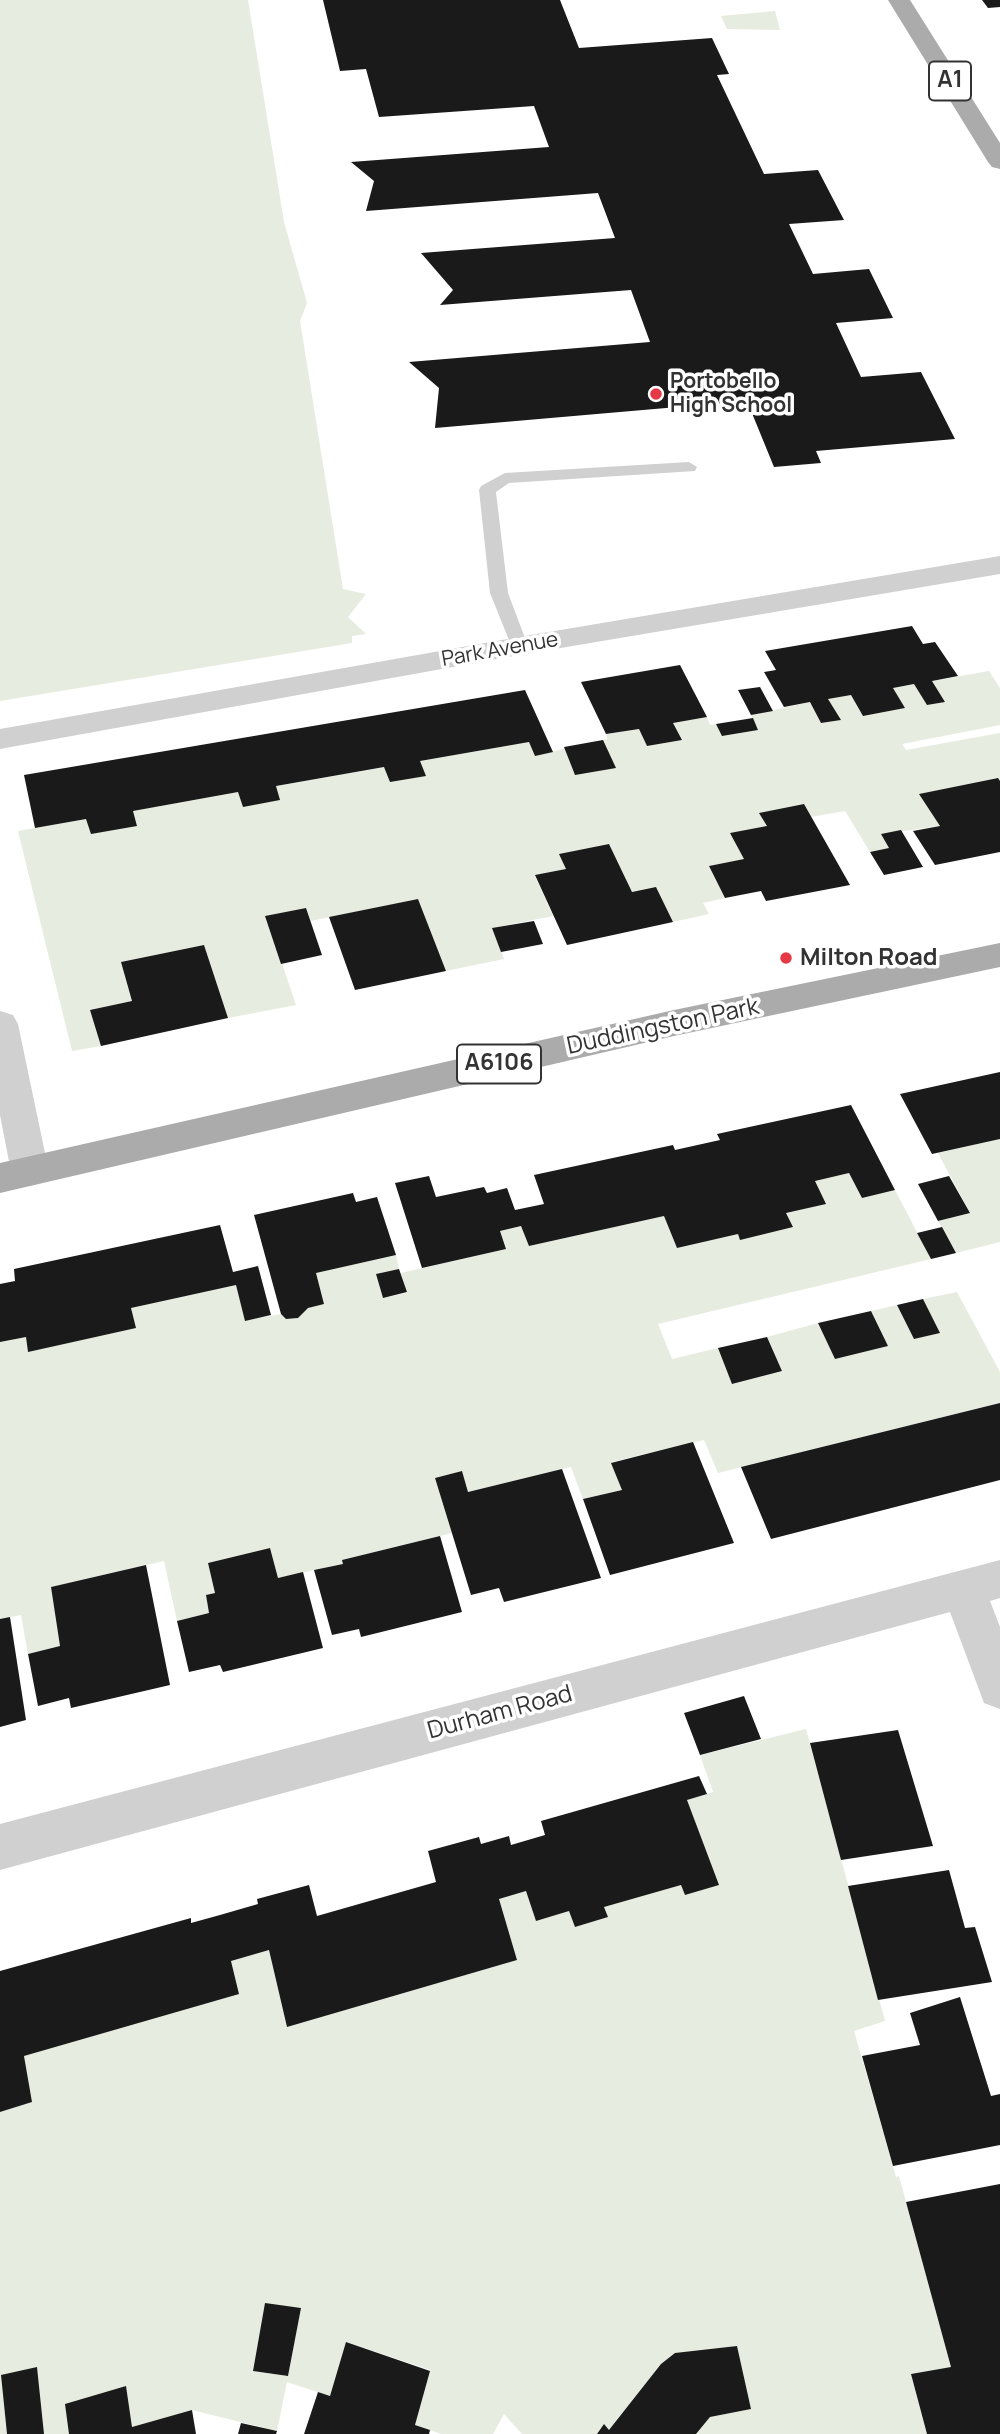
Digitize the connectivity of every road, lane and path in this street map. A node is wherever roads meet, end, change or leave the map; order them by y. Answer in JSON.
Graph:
{"nodes":[{"id":1,"x":900,"y":0,"type":"edge"},
{"id":2,"x":1000,"y":162,"type":"edge"},
{"id":3,"x":689,"y":467,"type":"dead end"},
{"id":4,"x":1000,"y":565,"type":"edge"},
{"id":5,"x":519,"y":646,"type":"junction"},
{"id":6,"x":0,"y":739,"type":"edge"},
{"id":7,"x":1000,"y":956,"type":"edge"},
{"id":8,"x":0,"y":1024,"type":"edge"},
{"id":9,"x":15,"y":1175,"type":"edge"},
{"id":10,"x":982,"y":1584,"type":"edge"},
{"id":11,"x":1000,"y":1688,"type":"edge"},
{"id":12,"x":0,"y":1847,"type":"edge"}],
"edges":[{"from":1,"to":2,"type":"main road","number":"A1"},
{"from":3,"to":5,"type":"lane"},
{"from":4,"to":5,"type":"street","name":"Park Avenue"},
{"from":5,"to":6,"type":"street","name":"Park Avenue"},
{"from":7,"to":9,"type":"main road","name":"Duddingston Park","number":"A6106"},
{"from":8,"to":9,"type":"street"},
{"from":10,"to":11,"type":"street"},
{"from":10,"to":12,"type":"street","name":"Durham Road"}]}
